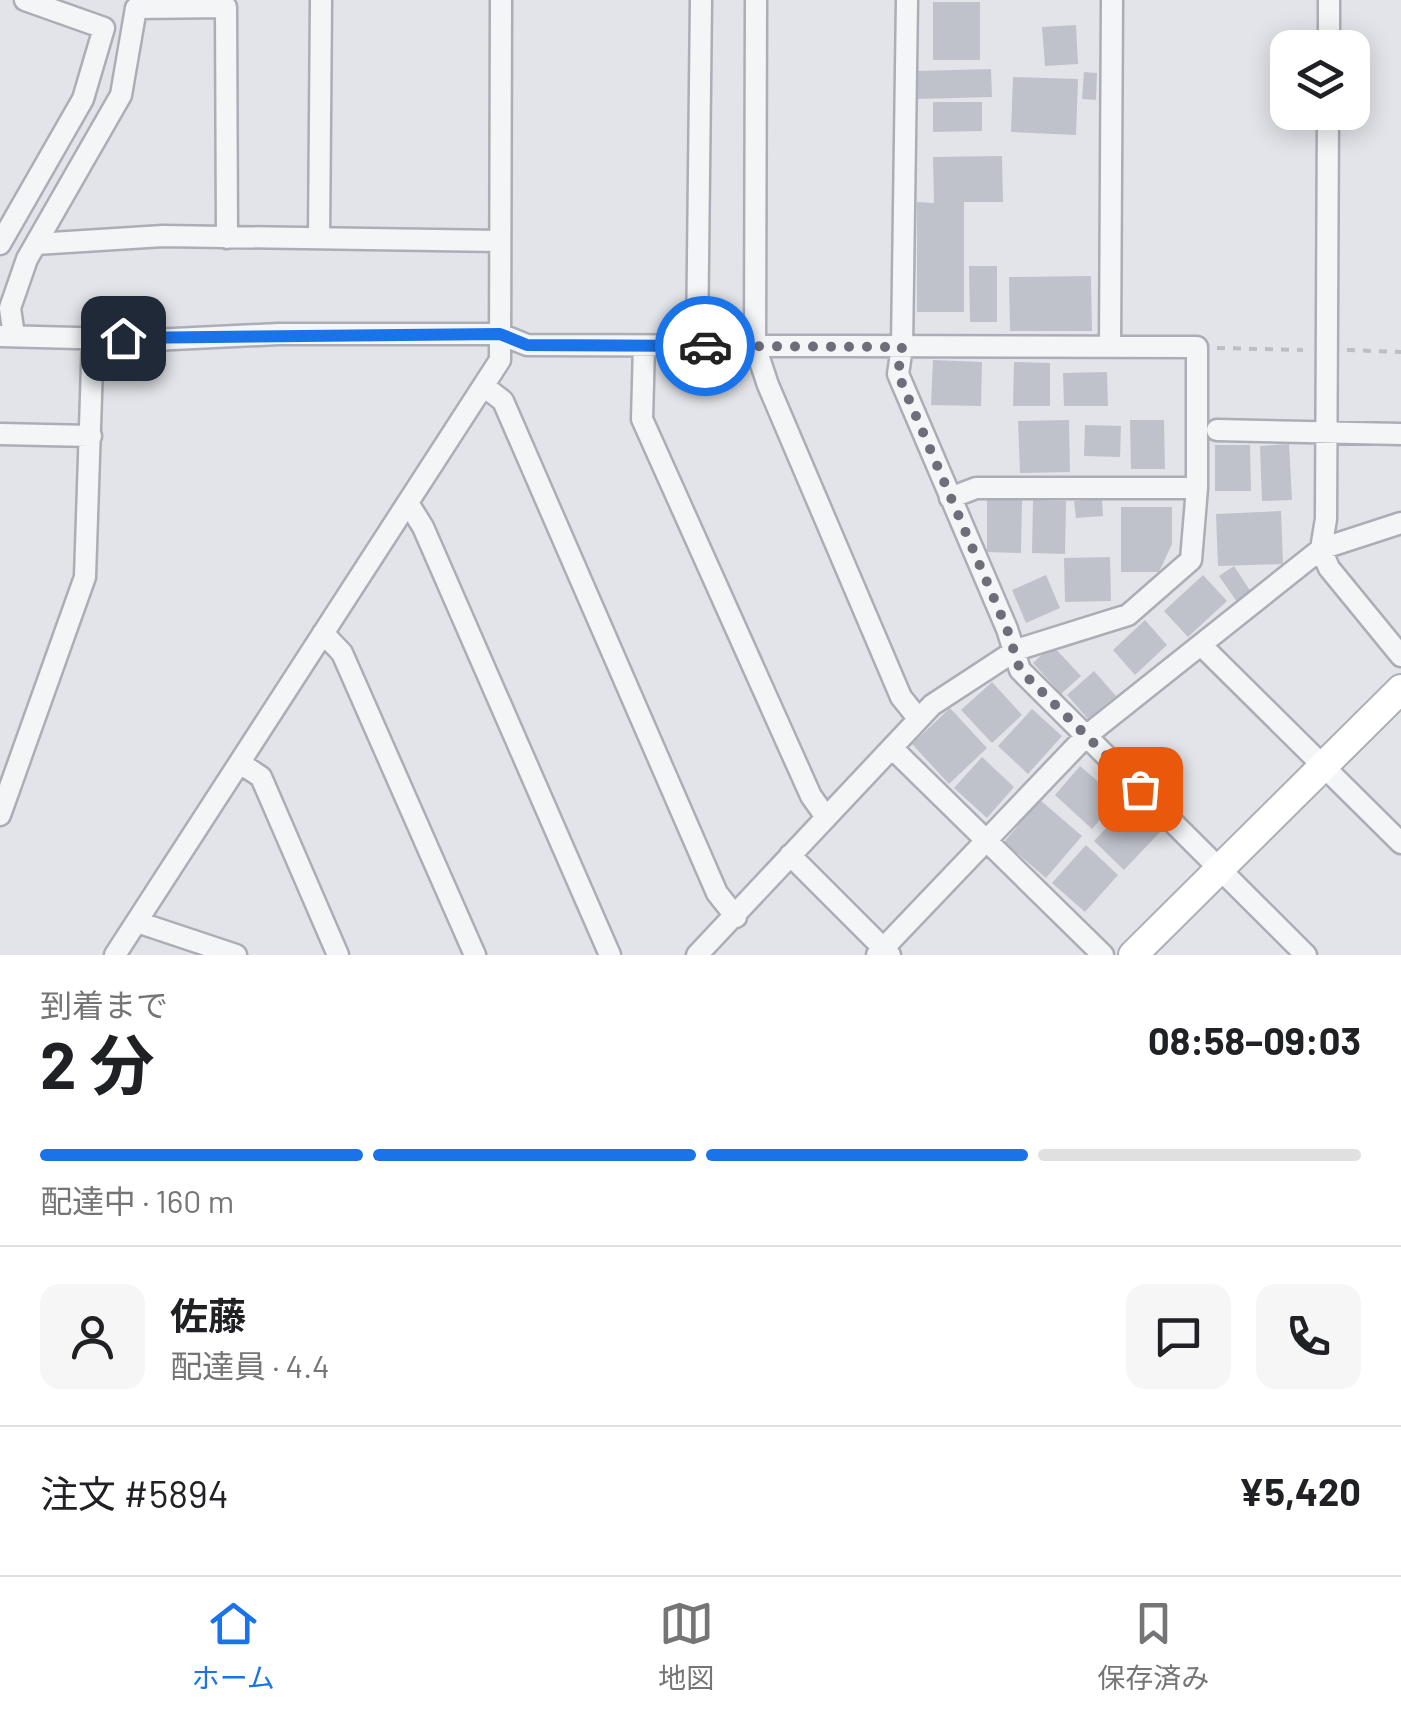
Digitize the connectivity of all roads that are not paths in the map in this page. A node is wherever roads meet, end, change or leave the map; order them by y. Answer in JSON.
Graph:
{"nodes":[{"id":1,"x":25,"y":0,"type":"edge"},
{"id":2,"x":322,"y":0,"type":"edge"},
{"id":3,"x":501,"y":0,"type":"edge"},
{"id":4,"x":702,"y":0,"type":"edge"},
{"id":5,"x":756,"y":0,"type":"edge"},
{"id":6,"x":906,"y":0,"type":"edge"},
{"id":7,"x":1112,"y":0,"type":"edge"},
{"id":8,"x":1329,"y":0,"type":"edge"},
{"id":9,"x":1329,"y":30,"type":"edge"},
{"id":10,"x":1328,"y":130,"type":"edge"},
{"id":11,"x":227,"y":238,"type":"junction"},
{"id":12,"x":319,"y":238,"type":"junction"},
{"id":13,"x":500,"y":241,"type":"junction"},
{"id":14,"x":0,"y":244,"type":"edge"},
{"id":15,"x":36,"y":244,"type":"junction"},
{"id":16,"x":500,"y":334,"type":"junction"},
{"id":17,"x":7,"y":336,"type":"edge"},
{"id":18,"x":93,"y":336,"type":"junction"},
{"id":19,"x":644,"y":346,"type":"junction"},
{"id":20,"x":697,"y":346,"type":"junction"},
{"id":21,"x":756,"y":346,"type":"junction"},
{"id":22,"x":902,"y":347,"type":"junction"},
{"id":23,"x":1110,"y":348,"type":"junction"},
{"id":24,"x":486,"y":387,"type":"junction"},
{"id":25,"x":1217,"y":430,"type":"dead end"},
{"id":26,"x":1327,"y":432,"type":"junction"},
{"id":27,"x":0,"y":434,"type":"edge"},
{"id":28,"x":1401,"y":434,"type":"edge"},
{"id":29,"x":91,"y":436,"type":"junction"},
{"id":30,"x":1197,"y":488,"type":"junction"},
{"id":31,"x":950,"y":498,"type":"junction"},
{"id":32,"x":408,"y":503,"type":"junction"},
{"id":33,"x":1401,"y":524,"type":"edge"},
{"id":34,"x":1321,"y":548,"type":"junction"},
{"id":35,"x":323,"y":632,"type":"junction"},
{"id":36,"x":1201,"y":645,"type":"junction"},
{"id":37,"x":1016,"y":650,"type":"junction"},
{"id":38,"x":1401,"y":656,"type":"edge"},
{"id":39,"x":1401,"y":689,"type":"edge"},
{"id":40,"x":917,"y":718,"type":"junction"},
{"id":41,"x":1086,"y":736,"type":"junction"},
{"id":42,"x":892,"y":748,"type":"junction"},
{"id":43,"x":240,"y":763,"type":"junction"},
{"id":44,"x":1321,"y":765,"type":"junction"},
{"id":45,"x":0,"y":816,"type":"edge"},
{"id":46,"x":826,"y":816,"type":"junction"},
{"id":47,"x":984,"y":840,"type":"junction"},
{"id":48,"x":1401,"y":844,"type":"edge"},
{"id":49,"x":790,"y":856,"type":"junction"},
{"id":50,"x":1220,"y":869,"type":"junction"},
{"id":51,"x":736,"y":916,"type":"junction"},
{"id":52,"x":137,"y":922,"type":"junction"},
{"id":53,"x":883,"y":953,"type":"edge"},
{"id":54,"x":116,"y":955,"type":"edge"},
{"id":55,"x":236,"y":955,"type":"edge"},
{"id":56,"x":338,"y":955,"type":"edge"},
{"id":57,"x":475,"y":955,"type":"edge"},
{"id":58,"x":610,"y":955,"type":"edge"},
{"id":59,"x":697,"y":955,"type":"edge"},
{"id":60,"x":1103,"y":955,"type":"edge"},
{"id":61,"x":1133,"y":955,"type":"edge"},
{"id":62,"x":1306,"y":955,"type":"edge"}],
"edges":[{"from":1,"to":14,"type":"street"},
{"from":2,"to":12,"type":"street"},
{"from":3,"to":13,"type":"street"},
{"from":4,"to":20,"type":"street"},
{"from":5,"to":21,"type":"street"},
{"from":6,"to":22,"type":"street"},
{"from":7,"to":23,"type":"street"},
{"from":8,"to":9,"type":"street"},
{"from":10,"to":26,"type":"street"},
{"from":11,"to":12,"type":"street"},
{"from":11,"to":15,"type":"street"},
{"from":11,"to":15,"type":"street"},
{"from":12,"to":13,"type":"street"},
{"from":13,"to":16,"type":"street"},
{"from":15,"to":17,"type":"street"},
{"from":16,"to":18,"type":"street"},
{"from":16,"to":19,"type":"street"},
{"from":16,"to":24,"type":"street"},
{"from":17,"to":18,"type":"street"},
{"from":18,"to":29,"type":"street"},
{"from":19,"to":20,"type":"street"},
{"from":19,"to":46,"type":"street"},
{"from":20,"to":21,"type":"street"},
{"from":21,"to":22,"type":"street"},
{"from":21,"to":40,"type":"street"},
{"from":22,"to":23,"type":"street"},
{"from":22,"to":31,"type":"street"},
{"from":23,"to":30,"type":"street"},
{"from":24,"to":32,"type":"street"},
{"from":24,"to":51,"type":"street"},
{"from":25,"to":26,"type":"street"},
{"from":26,"to":28,"type":"street"},
{"from":26,"to":34,"type":"street"},
{"from":27,"to":29,"type":"street"},
{"from":29,"to":45,"type":"street"},
{"from":30,"to":31,"type":"street"},
{"from":30,"to":37,"type":"street"},
{"from":31,"to":37,"type":"street"},
{"from":32,"to":35,"type":"street"},
{"from":32,"to":58,"type":"street"},
{"from":33,"to":34,"type":"street"},
{"from":34,"to":36,"type":"street"},
{"from":34,"to":38,"type":"street"},
{"from":35,"to":43,"type":"street"},
{"from":35,"to":57,"type":"street"},
{"from":36,"to":41,"type":"street"},
{"from":36,"to":44,"type":"street"},
{"from":37,"to":40,"type":"street"},
{"from":37,"to":41,"type":"street"},
{"from":39,"to":44,"type":"street"},
{"from":40,"to":42,"type":"street"},
{"from":41,"to":47,"type":"street"},
{"from":41,"to":50,"type":"street"},
{"from":42,"to":46,"type":"street"},
{"from":42,"to":47,"type":"street"},
{"from":43,"to":52,"type":"street"},
{"from":43,"to":56,"type":"street"},
{"from":44,"to":48,"type":"street"},
{"from":44,"to":50,"type":"street"},
{"from":46,"to":49,"type":"street"},
{"from":47,"to":53,"type":"street"},
{"from":47,"to":60,"type":"street"},
{"from":49,"to":51,"type":"street"},
{"from":49,"to":53,"type":"street"},
{"from":50,"to":61,"type":"street"},
{"from":50,"to":62,"type":"street"},
{"from":51,"to":59,"type":"street"},
{"from":52,"to":54,"type":"street"},
{"from":52,"to":55,"type":"street"}]}
